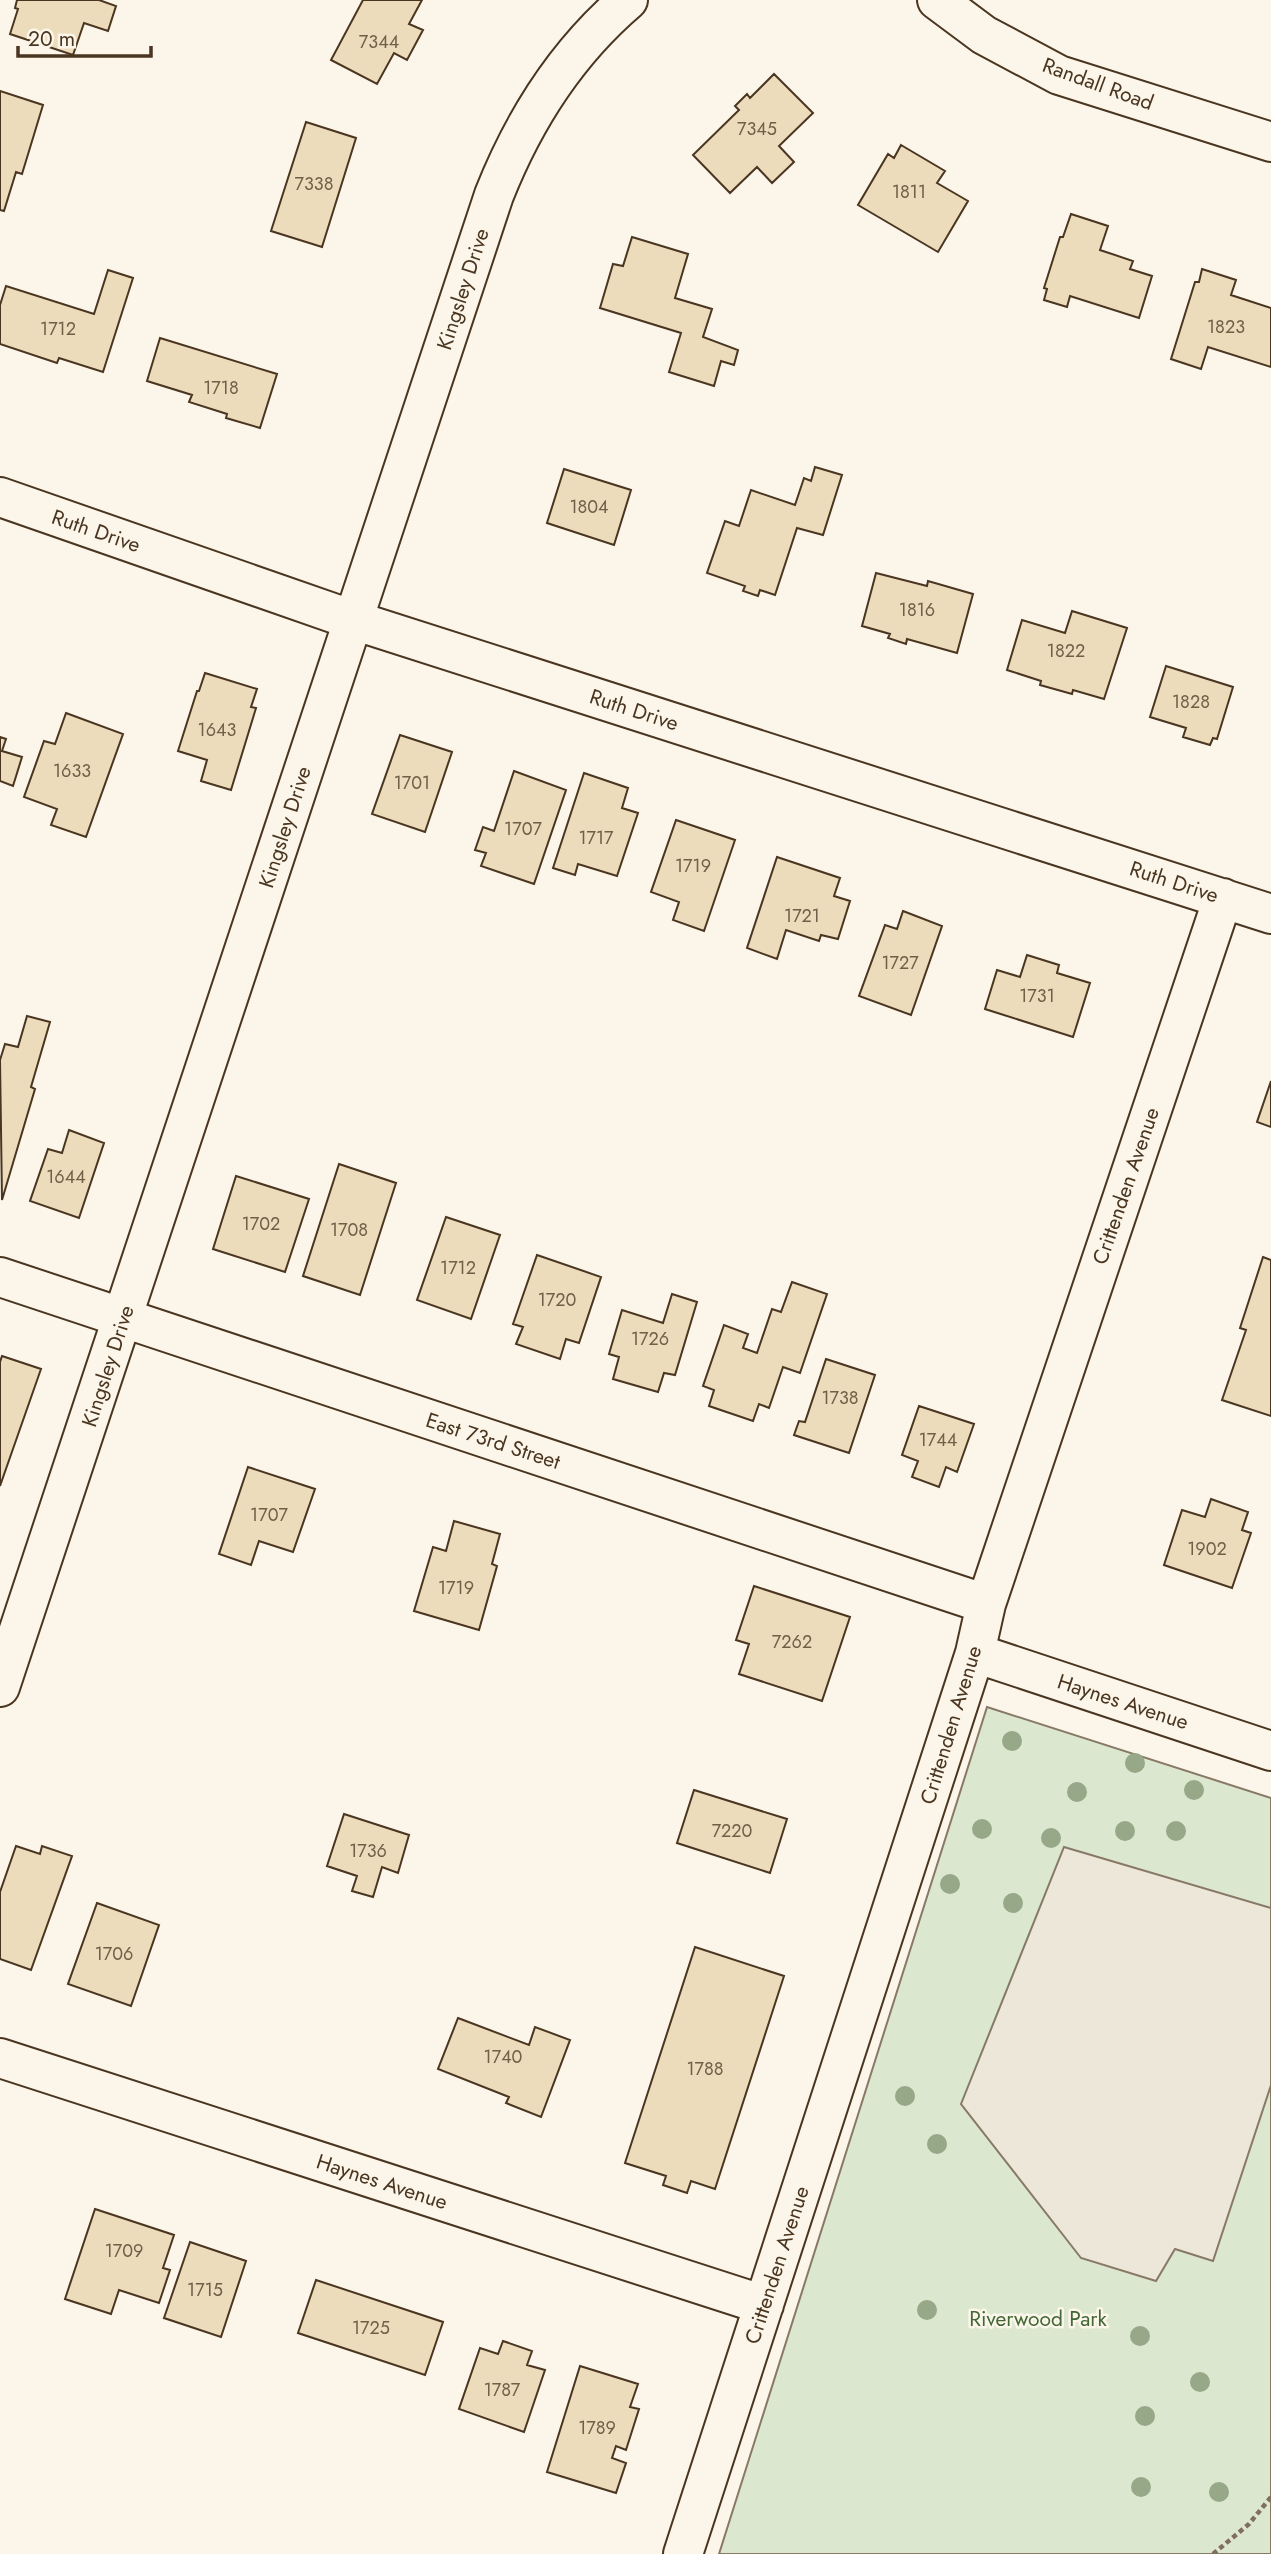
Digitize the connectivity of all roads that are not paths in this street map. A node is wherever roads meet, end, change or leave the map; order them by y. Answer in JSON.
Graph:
{"nodes":[{"id":1,"x":628,"y":0,"type":"edge"},
{"id":2,"x":937,"y":0,"type":"edge"},
{"id":3,"x":1271,"y":142,"type":"edge"},
{"id":4,"x":0,"y":497,"type":"edge"},
{"id":5,"x":353,"y":620,"type":"junction"},
{"id":6,"x":1223,"y":898,"type":"junction"},
{"id":7,"x":1271,"y":914,"type":"edge"},
{"id":8,"x":0,"y":1278,"type":"edge"},
{"id":9,"x":124,"y":1318,"type":"junction"},
{"id":10,"x":986,"y":1604,"type":"junction"},
{"id":11,"x":975,"y":1653,"type":"junction"},
{"id":12,"x":0,"y":1687,"type":"edge"},
{"id":13,"x":1271,"y":1751,"type":"edge"},
{"id":14,"x":0,"y":2058,"type":"edge"},
{"id":15,"x":764,"y":2305,"type":"junction"},
{"id":16,"x":683,"y":2554,"type":"edge"}],
"edges":[{"from":1,"to":5,"type":"street","name":"Kingsley Drive"},
{"from":2,"to":3,"type":"street","name":"Randall Road"},
{"from":4,"to":5,"type":"street","name":"Ruth Drive"},
{"from":5,"to":6,"type":"street","name":"Ruth Drive"},
{"from":5,"to":9,"type":"street","name":"Kingsley Drive"},
{"from":6,"to":7,"type":"street","name":"Ruth Drive"},
{"from":6,"to":10,"type":"street","name":"Crittenden Avenue"},
{"from":8,"to":9,"type":"street","name":"East 73rd Street"},
{"from":9,"to":10,"type":"street","name":"East 73rd Street"},
{"from":9,"to":12,"type":"street","name":"Kingsley Drive"},
{"from":10,"to":11,"type":"street","name":"Crittenden Avenue"},
{"from":11,"to":13,"type":"street","name":"Haynes Avenue"},
{"from":11,"to":15,"type":"street","name":"Crittenden Avenue"},
{"from":14,"to":15,"type":"street","name":"Haynes Avenue"},
{"from":15,"to":16,"type":"street","name":"Crittenden Avenue"}]}
